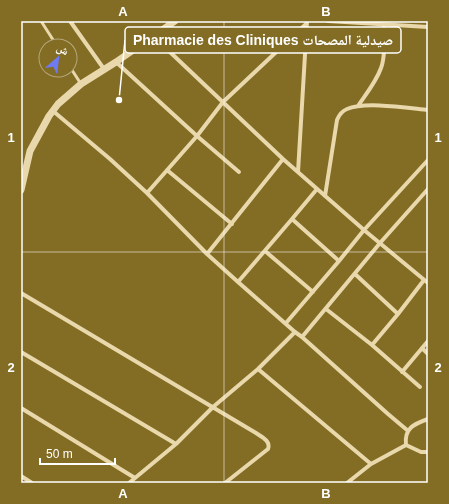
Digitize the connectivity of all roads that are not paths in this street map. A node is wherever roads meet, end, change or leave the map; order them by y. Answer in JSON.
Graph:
{"nodes":[{"id":1,"x":41,"y":21,"type":"edge"},
{"id":2,"x":70,"y":21,"type":"edge"},
{"id":3,"x":175,"y":21,"type":"edge"},
{"id":4,"x":328,"y":21,"type":"edge"},
{"id":5,"x":307,"y":22,"type":"edge"},
{"id":6,"x":384,"y":24,"type":"junction"},
{"id":7,"x":428,"y":27,"type":"edge"},
{"id":8,"x":153,"y":36,"type":"junction"},
{"id":9,"x":52,"y":38,"type":"edge"},
{"id":10,"x":116,"y":62,"type":"junction"},
{"id":11,"x":104,"y":69,"type":"junction"},
{"id":12,"x":77,"y":78,"type":"edge"},
{"id":13,"x":81,"y":84,"type":"junction"},
{"id":14,"x":223,"y":102,"type":"junction"},
{"id":15,"x":358,"y":106,"type":"junction"},
{"id":16,"x":428,"y":110,"type":"edge"},
{"id":17,"x":53,"y":111,"type":"junction"},
{"id":18,"x":197,"y":136,"type":"junction"},
{"id":19,"x":283,"y":159,"type":"junction"},
{"id":20,"x":428,"y":160,"type":"edge"},
{"id":21,"x":167,"y":170,"type":"junction"},
{"id":22,"x":239,"y":172,"type":"dead end"},
{"id":23,"x":298,"y":172,"type":"junction"},
{"id":24,"x":317,"y":189,"type":"junction"},
{"id":25,"x":428,"y":189,"type":"edge"},
{"id":26,"x":21,"y":190,"type":"edge"},
{"id":27,"x":147,"y":193,"type":"junction"},
{"id":28,"x":325,"y":196,"type":"junction"},
{"id":29,"x":292,"y":219,"type":"junction"},
{"id":30,"x":232,"y":224,"type":"junction"},
{"id":31,"x":364,"y":230,"type":"junction"},
{"id":32,"x":380,"y":243,"type":"junction"},
{"id":33,"x":265,"y":251,"type":"junction"},
{"id":34,"x":207,"y":254,"type":"junction"},
{"id":35,"x":339,"y":261,"type":"junction"},
{"id":36,"x":355,"y":274,"type":"junction"},
{"id":37,"x":424,"y":280,"type":"junction"},
{"id":38,"x":238,"y":282,"type":"junction"},
{"id":39,"x":428,"y":283,"type":"edge"},
{"id":40,"x":312,"y":292,"type":"junction"},
{"id":41,"x":21,"y":294,"type":"edge"},
{"id":42,"x":27,"y":298,"type":"junction"},
{"id":43,"x":21,"y":301,"type":"edge"},
{"id":44,"x":326,"y":309,"type":"junction"},
{"id":45,"x":398,"y":314,"type":"junction"},
{"id":46,"x":286,"y":323,"type":"junction"},
{"id":47,"x":295,"y":332,"type":"junction"},
{"id":48,"x":302,"y":337,"type":"junction"},
{"id":49,"x":428,"y":341,"type":"edge"},
{"id":50,"x":372,"y":345,"type":"junction"},
{"id":51,"x":422,"y":348,"type":"junction"},
{"id":52,"x":21,"y":352,"type":"edge"},
{"id":53,"x":428,"y":354,"type":"edge"},
{"id":54,"x":258,"y":369,"type":"junction"},
{"id":55,"x":402,"y":372,"type":"junction"},
{"id":56,"x":420,"y":387,"type":"dead end"},
{"id":57,"x":213,"y":407,"type":"junction"},
{"id":58,"x":21,"y":408,"type":"edge"},
{"id":59,"x":428,"y":419,"type":"edge"},
{"id":60,"x":407,"y":430,"type":"junction"},
{"id":61,"x":176,"y":444,"type":"junction"},
{"id":62,"x":406,"y":445,"type":"junction"},
{"id":63,"x":428,"y":452,"type":"edge"},
{"id":64,"x":371,"y":464,"type":"junction"},
{"id":65,"x":21,"y":476,"type":"edge"},
{"id":66,"x":135,"y":478,"type":"junction"},
{"id":67,"x":32,"y":483,"type":"edge"},
{"id":68,"x":129,"y":483,"type":"edge"},
{"id":69,"x":225,"y":483,"type":"edge"},
{"id":70,"x":347,"y":483,"type":"edge"}],
"edges":[{"from":1,"to":9,"type":"lane"},
{"from":2,"to":11,"type":"street"},
{"from":3,"to":8,"type":"street"},
{"from":4,"to":6,"type":"street"},
{"from":5,"to":14,"type":"street"},
{"from":5,"to":23,"type":"street"},
{"from":6,"to":7,"type":"street"},
{"from":6,"to":15,"type":"street"},
{"from":8,"to":10,"type":"street"},
{"from":8,"to":14,"type":"street"},
{"from":10,"to":11,"type":"street"},
{"from":10,"to":18,"type":"street"},
{"from":11,"to":13,"type":"street"},
{"from":12,"to":13,"type":"lane"},
{"from":13,"to":17,"type":"street"},
{"from":14,"to":18,"type":"street"},
{"from":14,"to":19,"type":"street"},
{"from":15,"to":16,"type":"street"},
{"from":15,"to":28,"type":"street"},
{"from":17,"to":26,"type":"street"},
{"from":17,"to":27,"type":"street"},
{"from":18,"to":21,"type":"street"},
{"from":18,"to":22,"type":"street"},
{"from":19,"to":23,"type":"street"},
{"from":19,"to":30,"type":"street"},
{"from":20,"to":31,"type":"street"},
{"from":21,"to":27,"type":"street"},
{"from":21,"to":30,"type":"street"},
{"from":23,"to":24,"type":"street"},
{"from":24,"to":28,"type":"street"},
{"from":24,"to":29,"type":"street"},
{"from":25,"to":32,"type":"street"},
{"from":27,"to":34,"type":"street"},
{"from":28,"to":31,"type":"street"},
{"from":29,"to":33,"type":"street"},
{"from":29,"to":35,"type":"street"},
{"from":30,"to":34,"type":"street"},
{"from":31,"to":32,"type":"street"},
{"from":31,"to":35,"type":"street"},
{"from":32,"to":36,"type":"street"},
{"from":32,"to":37,"type":"street"},
{"from":33,"to":38,"type":"street"},
{"from":33,"to":40,"type":"street"},
{"from":34,"to":38,"type":"street"},
{"from":35,"to":40,"type":"street"},
{"from":36,"to":44,"type":"street"},
{"from":36,"to":45,"type":"street"},
{"from":37,"to":39,"type":"street"},
{"from":37,"to":45,"type":"street"},
{"from":38,"to":46,"type":"street"},
{"from":40,"to":46,"type":"street"},
{"from":41,"to":42,"type":"street"},
{"from":42,"to":43,"type":"street"},
{"from":42,"to":57,"type":"street"},
{"from":44,"to":48,"type":"street"},
{"from":44,"to":50,"type":"street"},
{"from":45,"to":50,"type":"street"},
{"from":46,"to":47,"type":"street"},
{"from":47,"to":48,"type":"street"},
{"from":47,"to":54,"type":"street"},
{"from":48,"to":60,"type":"street"},
{"from":49,"to":51,"type":"street"},
{"from":50,"to":55,"type":"street"},
{"from":51,"to":53,"type":"street"},
{"from":51,"to":55,"type":"street"},
{"from":52,"to":61,"type":"street"},
{"from":54,"to":57,"type":"street"},
{"from":54,"to":64,"type":"street"},
{"from":55,"to":56,"type":"street"},
{"from":57,"to":61,"type":"street"},
{"from":57,"to":69,"type":"street"},
{"from":58,"to":66,"type":"street"},
{"from":59,"to":60,"type":"street"},
{"from":60,"to":62,"type":"street"},
{"from":61,"to":66,"type":"street"},
{"from":62,"to":63,"type":"street"},
{"from":62,"to":64,"type":"street"},
{"from":64,"to":70,"type":"street"},
{"from":65,"to":67,"type":"street"},
{"from":66,"to":68,"type":"street"}]}
